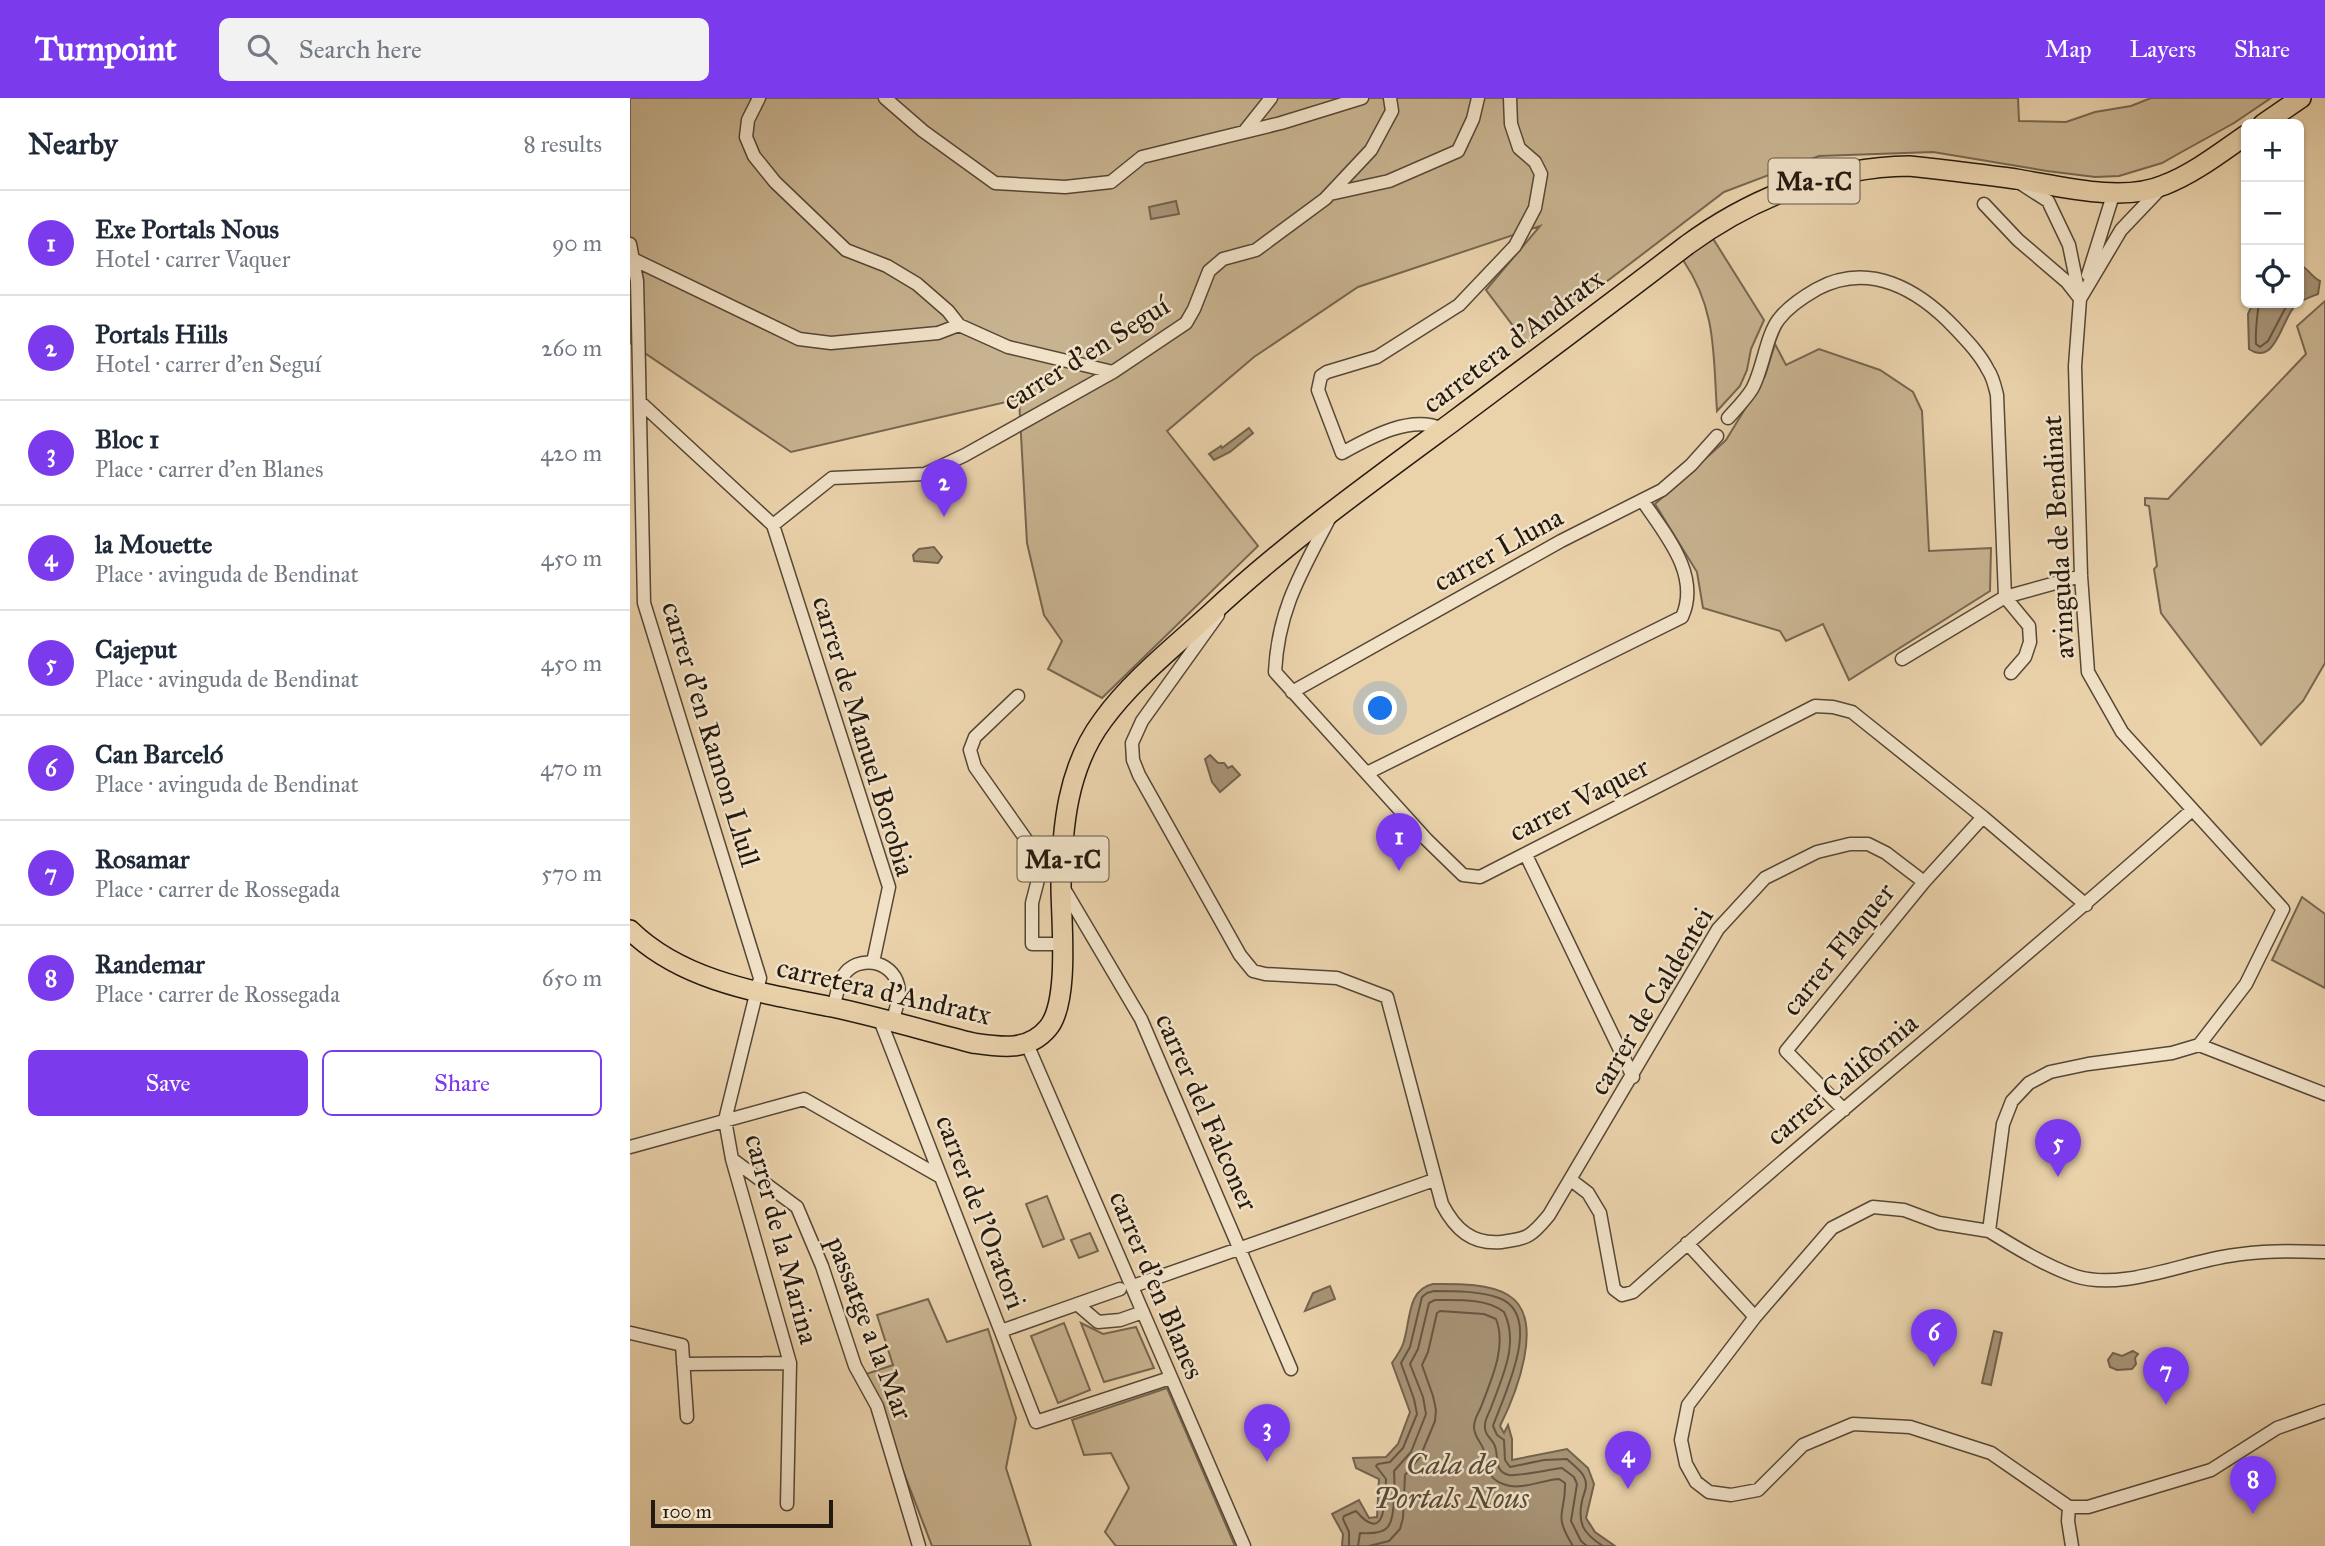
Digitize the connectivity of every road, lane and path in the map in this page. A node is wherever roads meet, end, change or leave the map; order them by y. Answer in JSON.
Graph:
{"nodes":[{"id":1,"x":759,"y":98,"type":"edge"},
{"id":2,"x":885,"y":98,"type":"edge"},
{"id":3,"x":1271,"y":98,"type":"edge"},
{"id":4,"x":1362,"y":98,"type":"edge"},
{"id":5,"x":1390,"y":98,"type":"edge"},
{"id":6,"x":1478,"y":98,"type":"edge"},
{"id":7,"x":1510,"y":98,"type":"edge"},
{"id":8,"x":2301,"y":98,"type":"edge"},
{"id":9,"x":2270,"y":119,"type":"edge"},
{"id":10,"x":1244,"y":132,"type":"junction"},
{"id":11,"x":2241,"y":138,"type":"edge"},
{"id":12,"x":2014,"y":179,"type":"junction"},
{"id":13,"x":2163,"y":186,"type":"junction"},
{"id":14,"x":2114,"y":192,"type":"junction"},
{"id":15,"x":1330,"y":194,"type":"junction"},
{"id":16,"x":1984,"y":204,"type":"dead end"},
{"id":17,"x":630,"y":244,"type":"edge"},
{"id":18,"x":633,"y":259,"type":"junction"},
{"id":19,"x":2080,"y":299,"type":"junction"},
{"id":20,"x":634,"y":324,"type":"edge"},
{"id":21,"x":959,"y":325,"type":"junction"},
{"id":22,"x":1113,"y":372,"type":"junction"},
{"id":23,"x":640,"y":403,"type":"junction"},
{"id":24,"x":1728,"y":418,"type":"dead end"},
{"id":25,"x":1442,"y":429,"type":"junction"},
{"id":26,"x":1717,"y":436,"type":"dead end"},
{"id":27,"x":1642,"y":500,"type":"junction"},
{"id":28,"x":1334,"y":509,"type":"junction"},
{"id":29,"x":773,"y":525,"type":"junction"},
{"id":30,"x":2081,"y":576,"type":"junction"},
{"id":31,"x":1236,"y":590,"type":"junction"},
{"id":32,"x":2005,"y":597,"type":"junction"},
{"id":33,"x":1902,"y":659,"type":"dead end"},
{"id":34,"x":2011,"y":673,"type":"dead end"},
{"id":35,"x":1292,"y":692,"type":"junction"},
{"id":36,"x":1018,"y":696,"type":"dead end"},
{"id":37,"x":1367,"y":773,"type":"junction"},
{"id":38,"x":2192,"y":810,"type":"junction"},
{"id":39,"x":1983,"y":817,"type":"junction"},
{"id":40,"x":1526,"y":855,"type":"junction"},
{"id":41,"x":1924,"y":882,"type":"junction"},
{"id":42,"x":1061,"y":884,"type":"junction"},
{"id":43,"x":2086,"y":905,"type":"junction"},
{"id":44,"x":632,"y":937,"type":"edge"},
{"id":45,"x":1062,"y":944,"type":"junction"},
{"id":46,"x":873,"y":962,"type":"junction"},
{"id":47,"x":758,"y":990,"type":"junction"},
{"id":48,"x":833,"y":1008,"type":"junction"},
{"id":49,"x":886,"y":1021,"type":"junction"},
{"id":50,"x":1027,"y":1044,"type":"junction"},
{"id":51,"x":2199,"y":1045,"type":"junction"},
{"id":52,"x":1633,"y":1077,"type":"junction"},
{"id":53,"x":2325,"y":1094,"type":"edge"},
{"id":54,"x":1844,"y":1110,"type":"junction"},
{"id":55,"x":725,"y":1120,"type":"junction"},
{"id":56,"x":630,"y":1147,"type":"edge"},
{"id":57,"x":732,"y":1158,"type":"junction"},
{"id":58,"x":939,"y":1176,"type":"junction"},
{"id":59,"x":1434,"y":1180,"type":"junction"},
{"id":60,"x":1571,"y":1180,"type":"junction"},
{"id":61,"x":1989,"y":1231,"type":"junction"},
{"id":62,"x":1687,"y":1243,"type":"junction"},
{"id":63,"x":1240,"y":1248,"type":"junction"},
{"id":64,"x":2325,"y":1252,"type":"edge"},
{"id":65,"x":1136,"y":1285,"type":"dead end"},
{"id":66,"x":1120,"y":1289,"type":"dead end"},
{"id":67,"x":1077,"y":1304,"type":"junction"},
{"id":68,"x":1143,"y":1312,"type":"junction"},
{"id":69,"x":1755,"y":1317,"type":"junction"},
{"id":70,"x":1001,"y":1331,"type":"junction"},
{"id":71,"x":630,"y":1332,"type":"edge"},
{"id":72,"x":790,"y":1363,"type":"junction"},
{"id":73,"x":683,"y":1364,"type":"junction"},
{"id":74,"x":1291,"y":1368,"type":"dead end"},
{"id":75,"x":1170,"y":1378,"type":"junction"},
{"id":76,"x":2325,"y":1411,"type":"edge"},
{"id":77,"x":687,"y":1417,"type":"dead end"},
{"id":78,"x":787,"y":1504,"type":"dead end"},
{"id":79,"x":2068,"y":1507,"type":"junction"},
{"id":80,"x":919,"y":1546,"type":"edge"},
{"id":81,"x":1244,"y":1546,"type":"edge"},
{"id":82,"x":2072,"y":1546,"type":"edge"}],
"edges":[{"from":1,"to":21,"type":"street"},
{"from":2,"to":10,"type":"street"},
{"from":3,"to":10,"type":"street"},
{"from":4,"to":10,"type":"street"},
{"from":5,"to":15,"type":"street"},
{"from":6,"to":15,"type":"street","name":"carrer d'en Seguí"},
{"from":7,"to":25,"type":"street"},
{"from":8,"to":9,"type":"main road"},
{"from":11,"to":13,"type":"main road","name":"carretera d'Andratx","number":"Ma-1C"},
{"from":12,"to":14,"type":"main road","name":"carretera d'Andratx","number":"Ma-1C"},
{"from":12,"to":19,"type":"street","name":"avinguda de Bendinat"},
{"from":12,"to":25,"type":"main road","name":"carretera d'Andratx","number":"Ma-1C"},
{"from":13,"to":14,"type":"main road","name":"carretera d'Andratx","number":"Ma-1C"},
{"from":13,"to":19,"type":"street","name":"avinguda de Bendinat"},
{"from":14,"to":19,"type":"street","name":"avinguda de Bendinat"},
{"from":15,"to":22,"type":"street","name":"carrer d'en Seguí"},
{"from":16,"to":19,"type":"street"},
{"from":17,"to":18,"type":"street","name":"carrer d'en Ramon Llull"},
{"from":18,"to":20,"type":"street","name":"carrer d'en Ramon Llull"},
{"from":18,"to":21,"type":"street"},
{"from":19,"to":30,"type":"street","name":"avinguda de Bendinat"},
{"from":20,"to":23,"type":"street","name":"carrer d'en Ramon Llull"},
{"from":21,"to":22,"type":"street"},
{"from":22,"to":29,"type":"street","name":"carrer d'en Seguí"},
{"from":23,"to":29,"type":"street"},
{"from":23,"to":47,"type":"street","name":"carrer d'en Ramon Llull"},
{"from":24,"to":32,"type":"street"},
{"from":25,"to":28,"type":"main road","name":"carretera d'Andratx","number":"Ma-1C"},
{"from":26,"to":27,"type":"street","name":"carrer Lluna"},
{"from":27,"to":35,"type":"street","name":"carrer Lluna"},
{"from":27,"to":37,"type":"street"},
{"from":28,"to":31,"type":"main road","name":"carretera d'Andratx","number":"Ma-1C"},
{"from":28,"to":35,"type":"street","name":"carrer Vaquer"},
{"from":29,"to":46,"type":"street","name":"carrer de Manuel Borobia"},
{"from":30,"to":32,"type":"street"},
{"from":30,"to":38,"type":"street","name":"avinguda de Bendinat"},
{"from":31,"to":42,"type":"main road","name":"carretera d'Andratx","number":"Ma-1C"},
{"from":31,"to":59,"type":"street"},
{"from":32,"to":33,"type":"street"},
{"from":32,"to":34,"type":"street"},
{"from":35,"to":37,"type":"street","name":"carrer Vaquer"},
{"from":36,"to":45,"type":"street"},
{"from":37,"to":40,"type":"street","name":"carrer Vaquer"},
{"from":38,"to":43,"type":"street","name":"carrer Califòrnia"},
{"from":38,"to":51,"type":"street","name":"avinguda de Bendinat"},
{"from":39,"to":40,"type":"street","name":"carrer Vaquer"},
{"from":39,"to":41,"type":"street","name":"carrer Flaquer"},
{"from":39,"to":43,"type":"street","name":"carrer Vaquer"},
{"from":40,"to":52,"type":"street"},
{"from":41,"to":52,"type":"street","name":"carrer de Caldentei"},
{"from":41,"to":54,"type":"street","name":"carrer Flaquer"},
{"from":42,"to":45,"type":"main road","name":"carretera d'Andratx","number":"Ma-1C"},
{"from":42,"to":63,"type":"street","name":"carrer del Falconer"},
{"from":43,"to":54,"type":"street","name":"carrer Califòrnia"},
{"from":44,"to":47,"type":"main road","name":"carretera d'Andratx"},
{"from":45,"to":50,"type":"main road","name":"carretera d'Andratx","number":"Ma-1C"},
{"from":46,"to":48,"type":"street"},
{"from":46,"to":49,"type":"street"},
{"from":47,"to":48,"type":"main road","name":"carretera d'Andratx"},
{"from":47,"to":55,"type":"street","name":"carrer de la Marina"},
{"from":48,"to":49,"type":"main road","name":"carretera d'Andratx"},
{"from":49,"to":50,"type":"main road","name":"carretera d'Andratx"},
{"from":49,"to":58,"type":"street","name":"carrer de l'Oratori"},
{"from":50,"to":68,"type":"street","name":"carrer d'en Blanes"},
{"from":51,"to":53,"type":"street"},
{"from":51,"to":61,"type":"street"},
{"from":52,"to":60,"type":"street","name":"carrer de Caldentei"},
{"from":54,"to":62,"type":"street","name":"carrer Califòrnia"},
{"from":55,"to":56,"type":"street"},
{"from":55,"to":57,"type":"street","name":"carrer de la Marina"},
{"from":55,"to":58,"type":"street"},
{"from":57,"to":72,"type":"street","name":"carrer de la Marina"},
{"from":57,"to":80,"type":"street","name":"passatge a la Mar"},
{"from":58,"to":70,"type":"street","name":"carrer de l'Oratori"},
{"from":59,"to":60,"type":"street","name":"carrer de Caldentei"},
{"from":59,"to":63,"type":"street"},
{"from":60,"to":62,"type":"street","name":"carrer Califòrnia"},
{"from":61,"to":64,"type":"street"},
{"from":61,"to":69,"type":"street"},
{"from":62,"to":69,"type":"street"},
{"from":63,"to":65,"type":"street"},
{"from":63,"to":74,"type":"street","name":"carrer del Falconer"},
{"from":66,"to":67,"type":"street"},
{"from":67,"to":68,"type":"street"},
{"from":67,"to":70,"type":"street"},
{"from":68,"to":75,"type":"street","name":"carrer d'en Blanes"},
{"from":69,"to":79,"type":"street"},
{"from":70,"to":75,"type":"street","name":"carrer de l'Oratori"},
{"from":71,"to":73,"type":"street"},
{"from":72,"to":73,"type":"street"},
{"from":72,"to":78,"type":"street","name":"carrer de la Marina"},
{"from":73,"to":77,"type":"street"},
{"from":75,"to":81,"type":"street","name":"carrer d'en Blanes"},
{"from":76,"to":79,"type":"street"},
{"from":79,"to":82,"type":"street"}]}
